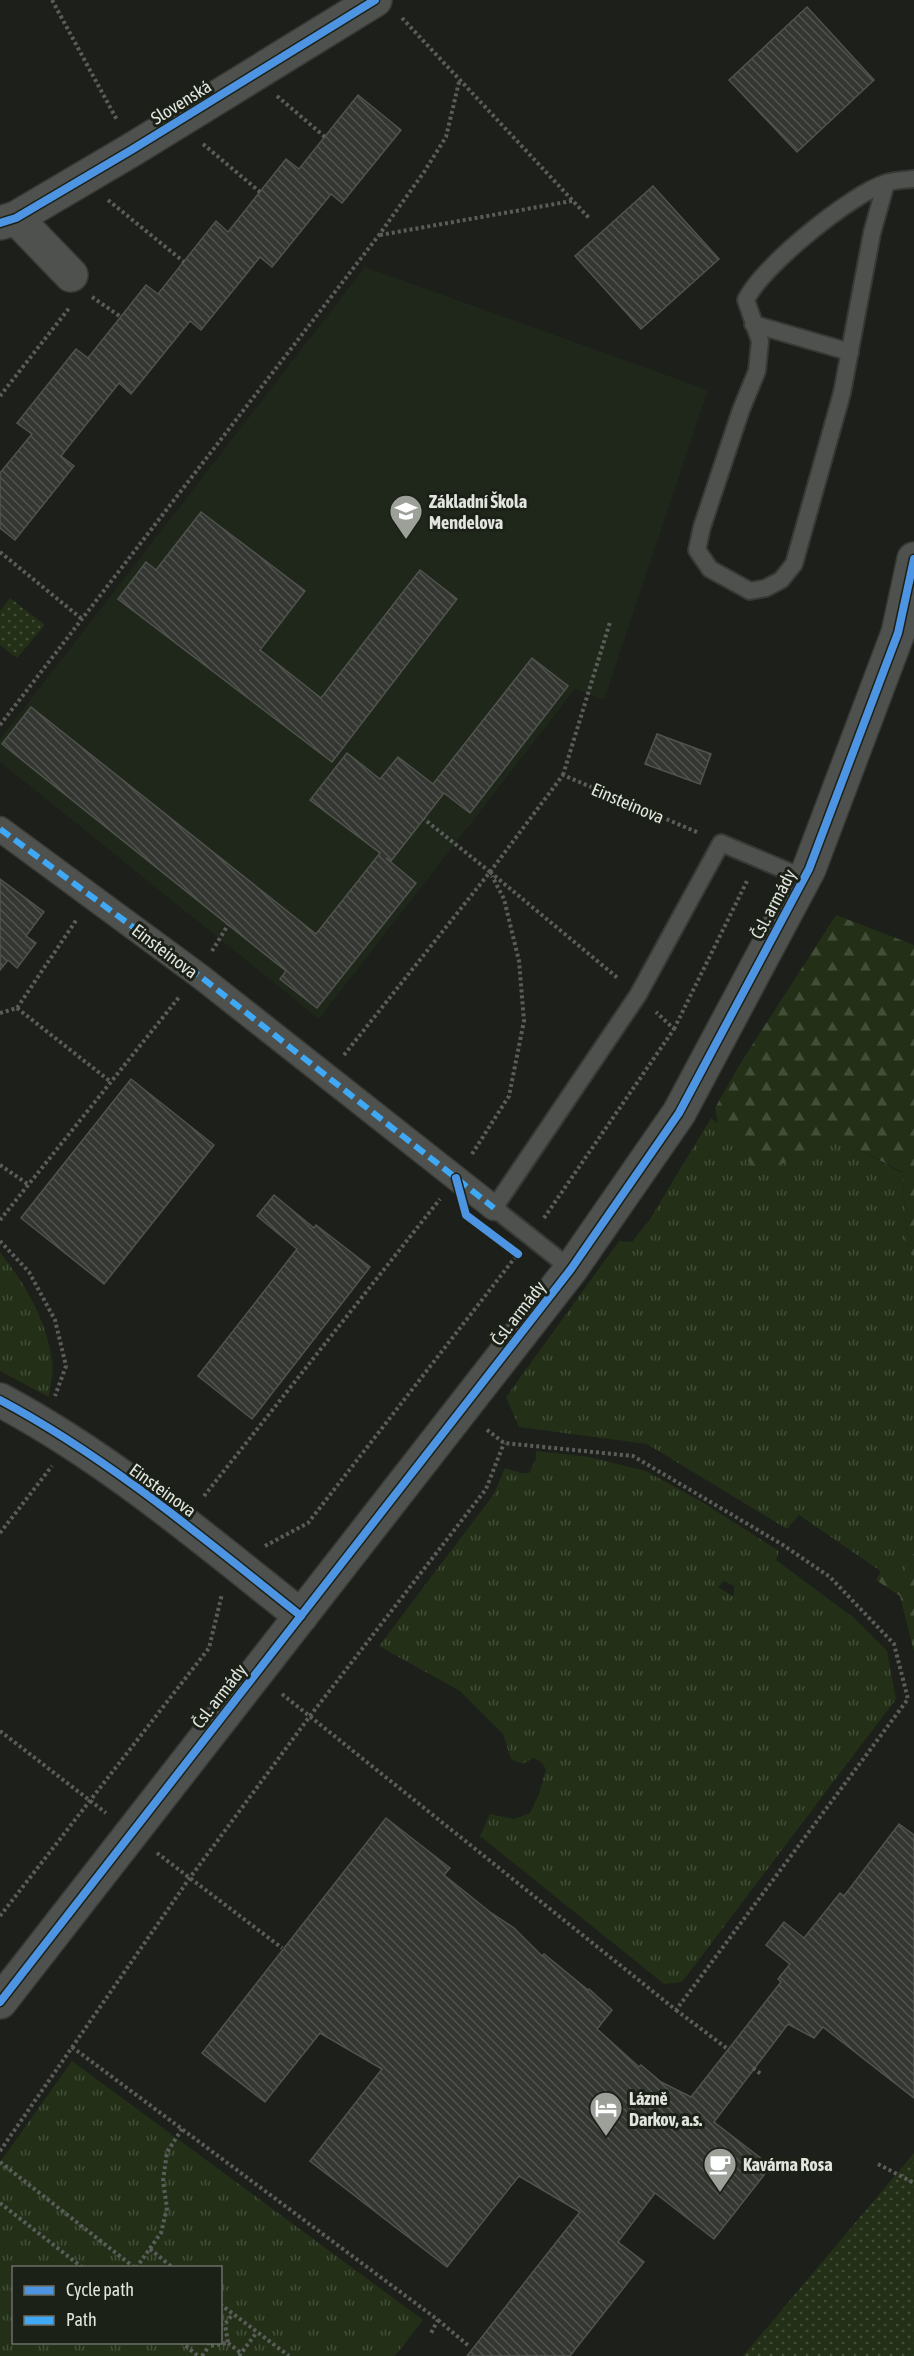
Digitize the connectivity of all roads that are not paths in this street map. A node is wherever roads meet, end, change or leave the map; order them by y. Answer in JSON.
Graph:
{"nodes":[{"id":1,"x":387,"y":8,"type":"edge"},
{"id":2,"x":914,"y":179,"type":"edge"},
{"id":3,"x":886,"y":183,"type":"junction"},
{"id":4,"x":8,"y":221,"type":"edge"},
{"id":5,"x":74,"y":287,"type":"road end"},
{"id":6,"x":753,"y":324,"type":"junction"},
{"id":7,"x":850,"y":352,"type":"junction"},
{"id":8,"x":914,"y":559,"type":"edge"},
{"id":9,"x":0,"y":828,"type":"edge"},
{"id":10,"x":804,"y":878,"type":"junction"},
{"id":11,"x":494,"y":1208,"type":"junction"},
{"id":12,"x":571,"y":1269,"type":"junction"},
{"id":13,"x":0,"y":1400,"type":"edge"},
{"id":14,"x":301,"y":1616,"type":"junction"},
{"id":15,"x":0,"y":2002,"type":"edge"}],
"edges":[{"from":1,"to":4,"type":"street","name":"Slovenská"},
{"from":2,"to":3,"type":"lane"},
{"from":3,"to":6,"type":"lane"},
{"from":3,"to":7,"type":"lane"},
{"from":4,"to":5,"type":"street","name":"Slovenská"},
{"from":6,"to":7,"type":"lane"},
{"from":6,"to":7,"type":"lane"},
{"from":8,"to":10,"type":"street","name":"Čsl. armády"},
{"from":9,"to":11,"type":"street","name":"Einsteinova"},
{"from":10,"to":11,"type":"lane"},
{"from":10,"to":12,"type":"street","name":"Čsl. armády"},
{"from":11,"to":12,"type":"lane","name":"Einsteinova"},
{"from":12,"to":14,"type":"street","name":"Čsl. armády"},
{"from":13,"to":14,"type":"street","name":"Einsteinova"},
{"from":14,"to":15,"type":"street","name":"Čsl. armády"}]}
